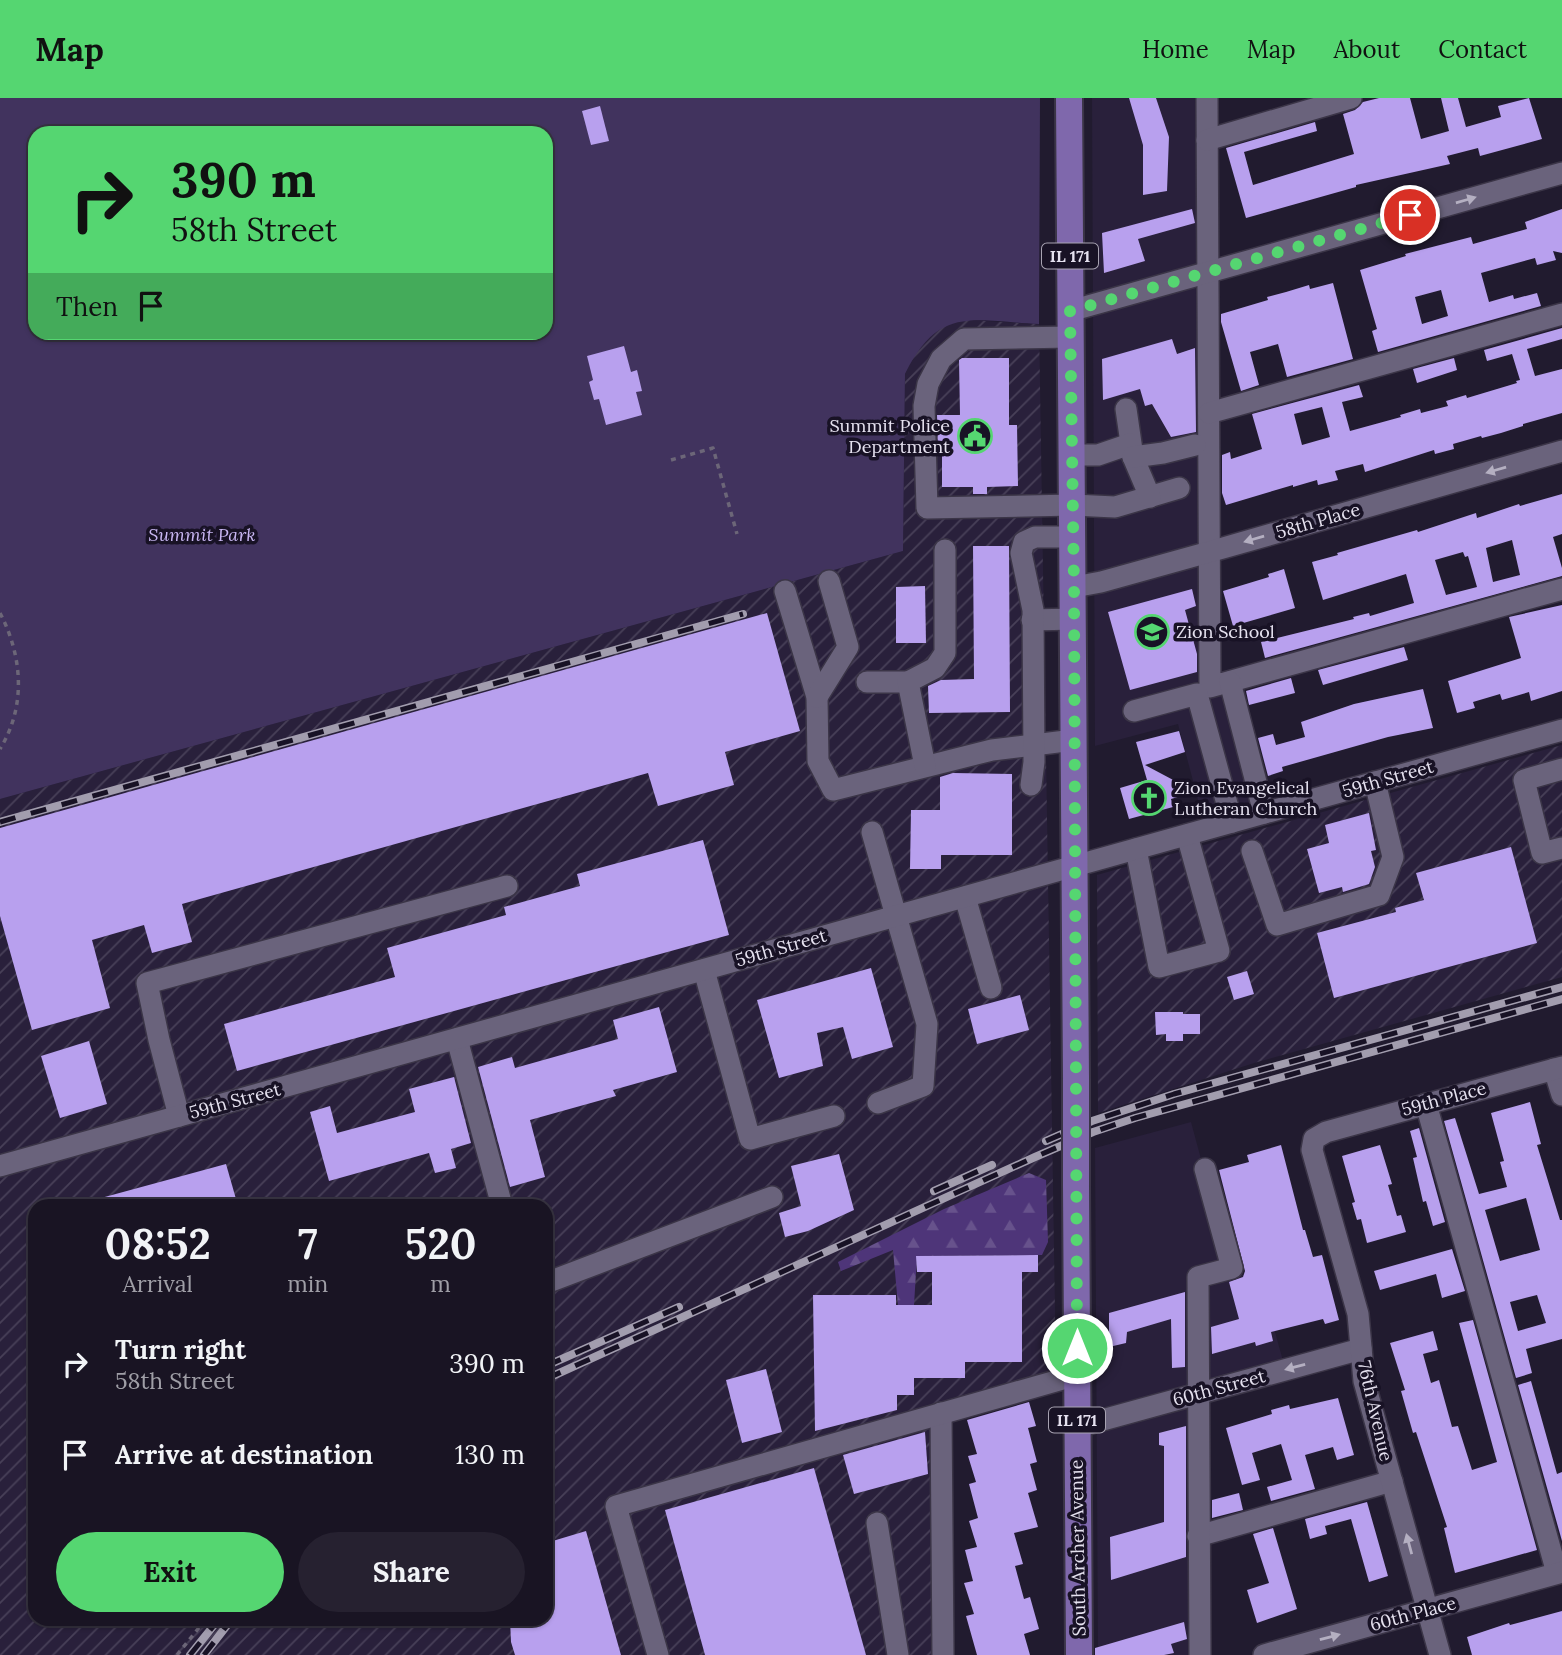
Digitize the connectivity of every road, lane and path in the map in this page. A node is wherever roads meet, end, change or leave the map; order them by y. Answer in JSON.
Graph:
{"nodes":[{"id":1,"x":1069,"y":98,"type":"edge"},
{"id":2,"x":1207,"y":98,"type":"edge"},
{"id":3,"x":1351,"y":98,"type":"edge"},
{"id":4,"x":1207,"y":140,"type":"junction"},
{"id":5,"x":1562,"y":173,"type":"edge"},
{"id":6,"x":1208,"y":272,"type":"junction"},
{"id":7,"x":1070,"y":311,"type":"junction"},
{"id":8,"x":1562,"y":314,"type":"edge"},
{"id":9,"x":1070,"y":337,"type":"junction"},
{"id":10,"x":1126,"y":409,"type":"dead end"},
{"id":11,"x":1209,"y":413,"type":"junction"},
{"id":12,"x":1195,"y":445,"type":"dead end"},
{"id":13,"x":1131,"y":450,"type":"junction"},
{"id":14,"x":1562,"y":451,"type":"edge"},
{"id":15,"x":1072,"y":455,"type":"junction"},
{"id":16,"x":670,"y":460,"type":"dead end"},
{"id":17,"x":1179,"y":488,"type":"dead end"},
{"id":18,"x":1150,"y":497,"type":"junction"},
{"id":19,"x":1073,"y":505,"type":"junction"},
{"id":20,"x":737,"y":534,"type":"dead end"},
{"id":21,"x":1072,"y":537,"type":"junction"},
{"id":22,"x":945,"y":550,"type":"dead end"},
{"id":23,"x":1209,"y":552,"type":"junction"},
{"id":24,"x":829,"y":580,"type":"dead end"},
{"id":25,"x":1074,"y":587,"type":"junction"},
{"id":26,"x":1562,"y":589,"type":"edge"},
{"id":27,"x":785,"y":591,"type":"dead end"},
{"id":28,"x":0,"y":613,"type":"edge"},
{"id":29,"x":1074,"y":619,"type":"junction"},
{"id":30,"x":1032,"y":620,"type":"junction"},
{"id":31,"x":867,"y":682,"type":"dead end"},
{"id":32,"x":908,"y":682,"type":"junction"},
{"id":33,"x":1230,"y":682,"type":"junction"},
{"id":34,"x":817,"y":697,"type":"junction"},
{"id":35,"x":1135,"y":711,"type":"dead end"},
{"id":36,"x":1559,"y":731,"type":"edge"},
{"id":37,"x":1074,"y":740,"type":"junction"},
{"id":38,"x":1034,"y":745,"type":"junction"},
{"id":39,"x":0,"y":749,"type":"edge"},
{"id":40,"x":1562,"y":756,"type":"edge"},
{"id":41,"x":925,"y":766,"type":"junction"},
{"id":42,"x":1562,"y":769,"type":"edge"},
{"id":43,"x":1375,"y":782,"type":"junction"},
{"id":44,"x":1031,"y":785,"type":"dead end"},
{"id":45,"x":1264,"y":813,"type":"junction"},
{"id":46,"x":1232,"y":822,"type":"junction"},
{"id":47,"x":872,"y":832,"type":"dead end"},
{"id":48,"x":1187,"y":835,"type":"junction"},
{"id":49,"x":1562,"y":848,"type":"edge"},
{"id":50,"x":1136,"y":849,"type":"junction"},
{"id":51,"x":1252,"y":851,"type":"dead end"},
{"id":52,"x":1075,"y":866,"type":"junction"},
{"id":53,"x":507,"y":886,"type":"dead end"},
{"id":54,"x":965,"y":897,"type":"junction"},
{"id":55,"x":896,"y":916,"type":"junction"},
{"id":56,"x":704,"y":970,"type":"junction"},
{"id":57,"x":990,"y":988,"type":"dead end"},
{"id":58,"x":457,"y":1039,"type":"junction"},
{"id":59,"x":1558,"y":1068,"type":"edge"},
{"id":60,"x":1562,"y":1095,"type":"edge"},
{"id":61,"x":878,"y":1103,"type":"dead end"},
{"id":62,"x":1426,"y":1104,"type":"junction"},
{"id":63,"x":179,"y":1116,"type":"junction"},
{"id":64,"x":834,"y":1116,"type":"dead end"},
{"id":65,"x":1326,"y":1132,"type":"joint"},
{"id":66,"x":0,"y":1166,"type":"edge"},
{"id":67,"x":1205,"y":1170,"type":"dead end"},
{"id":68,"x":772,"y":1197,"type":"dead end"},
{"id":69,"x":500,"y":1199,"type":"edge"},
{"id":70,"x":553,"y":1280,"type":"edge"},
{"id":71,"x":1361,"y":1349,"type":"junction"},
{"id":72,"x":1077,"y":1375,"type":"junction"},
{"id":73,"x":1197,"y":1394,"type":"junction"},
{"id":74,"x":941,"y":1413,"type":"junction"},
{"id":75,"x":1077,"y":1427,"type":"junction"},
{"id":76,"x":1392,"y":1481,"type":"junction"},
{"id":77,"x":877,"y":1523,"type":"dead end"},
{"id":78,"x":1198,"y":1536,"type":"junction"},
{"id":79,"x":1559,"y":1573,"type":"edge"},
{"id":80,"x":1427,"y":1610,"type":"junction"},
{"id":81,"x":200,"y":1626,"type":"edge"},
{"id":82,"x":177,"y":1655,"type":"edge"},
{"id":83,"x":658,"y":1655,"type":"edge"},
{"id":84,"x":898,"y":1655,"type":"edge"},
{"id":85,"x":943,"y":1655,"type":"edge"},
{"id":86,"x":1079,"y":1655,"type":"edge"},
{"id":87,"x":1200,"y":1655,"type":"edge"},
{"id":88,"x":1264,"y":1655,"type":"edge"},
{"id":89,"x":1440,"y":1655,"type":"edge"}],
"edges":[{"from":1,"to":7,"type":"main road","name":"South Archer Avenue","number":"IL 171"},
{"from":2,"to":4,"type":"street"},
{"from":3,"to":4,"type":"street"},
{"from":4,"to":6,"type":"street"},
{"from":6,"to":5,"type":"street","one_way":true},
{"from":6,"to":7,"type":"street"},
{"from":6,"to":11,"type":"street"},
{"from":7,"to":9,"type":"main road","name":"South Archer Avenue","number":"IL 171"},
{"from":8,"to":11,"type":"street"},
{"from":9,"to":15,"type":"main road","name":"South Archer Avenue","number":"IL 171"},
{"from":9,"to":19,"type":"street"},
{"from":10,"to":13,"type":"street"},
{"from":11,"to":23,"type":"street"},
{"from":12,"to":13,"type":"street"},
{"from":13,"to":15,"type":"street"},
{"from":13,"to":18,"type":"street"},
{"from":14,"to":23,"type":"street","name":"58th Place","one_way":true},
{"from":15,"to":19,"type":"main road","name":"South Archer Avenue","number":"IL 171"},
{"from":16,"to":20,"type":"path"},
{"from":17,"to":18,"type":"street"},
{"from":18,"to":19,"type":"street"},
{"from":19,"to":21,"type":"main road","name":"South Archer Avenue","number":"IL 171"},
{"from":21,"to":25,"type":"main road","name":"South Archer Avenue","number":"IL 171"},
{"from":21,"to":30,"type":"street"},
{"from":22,"to":32,"type":"street"},
{"from":23,"to":25,"type":"street","name":"58th Place"},
{"from":23,"to":33,"type":"street"},
{"from":24,"to":34,"type":"street"},
{"from":25,"to":29,"type":"main road","name":"South Archer Avenue","number":"IL 171"},
{"from":26,"to":33,"type":"street"},
{"from":27,"to":34,"type":"street"},
{"from":28,"to":39,"type":"path"},
{"from":29,"to":30,"type":"street"},
{"from":29,"to":37,"type":"main road","name":"South Archer Avenue","number":"IL 171"},
{"from":30,"to":38,"type":"street"},
{"from":31,"to":32,"type":"street"},
{"from":32,"to":41,"type":"street"},
{"from":33,"to":45,"type":"street"},
{"from":34,"to":41,"type":"street"},
{"from":35,"to":46,"type":"street"},
{"from":36,"to":40,"type":"street"},
{"from":36,"to":43,"type":"street","name":"59th Street"},
{"from":37,"to":38,"type":"street"},
{"from":37,"to":52,"type":"main road","name":"South Archer Avenue","number":"IL 171"},
{"from":38,"to":41,"type":"street"},
{"from":38,"to":44,"type":"street"},
{"from":42,"to":49,"type":"street"},
{"from":43,"to":45,"type":"street","name":"59th Street"},
{"from":43,"to":51,"type":"street"},
{"from":45,"to":46,"type":"street","name":"59th Street"},
{"from":46,"to":48,"type":"street","name":"59th Street"},
{"from":47,"to":55,"type":"street"},
{"from":48,"to":50,"type":"street","name":"59th Street"},
{"from":48,"to":50,"type":"street"},
{"from":50,"to":52,"type":"street","name":"59th Street"},
{"from":52,"to":54,"type":"street","name":"59th Street"},
{"from":52,"to":72,"type":"main road","name":"South Archer Avenue","number":"IL 171","bridge":true},
{"from":53,"to":63,"type":"street"},
{"from":54,"to":55,"type":"street","name":"59th Street"},
{"from":54,"to":57,"type":"street"},
{"from":55,"to":56,"type":"street","name":"59th Street"},
{"from":55,"to":61,"type":"street"},
{"from":56,"to":58,"type":"street","name":"59th Street"},
{"from":56,"to":64,"type":"street"},
{"from":58,"to":63,"type":"street","name":"59th Street"},
{"from":58,"to":69,"type":"street"},
{"from":59,"to":60,"type":"street"},
{"from":59,"to":62,"type":"street","name":"59th Place"},
{"from":62,"to":65,"type":"street","name":"59th Place"},
{"from":62,"to":79,"type":"street"},
{"from":63,"to":66,"type":"street","name":"59th Street"},
{"from":65,"to":71,"type":"street","name":"76th Avenue"},
{"from":67,"to":73,"type":"street"},
{"from":68,"to":70,"type":"street"},
{"from":71,"to":73,"type":"street","name":"60th Street","one_way":true},
{"from":71,"to":76,"type":"street","name":"76th Avenue"},
{"from":72,"to":74,"type":"street"},
{"from":72,"to":75,"type":"main road","name":"South Archer Avenue","number":"IL 171"},
{"from":73,"to":75,"type":"street","name":"60th Street"},
{"from":73,"to":78,"type":"street"},
{"from":74,"to":83,"type":"street"},
{"from":74,"to":85,"type":"street"},
{"from":75,"to":86,"type":"main road","name":"South Archer Avenue","number":"IL 171"},
{"from":76,"to":78,"type":"street"},
{"from":80,"to":76,"type":"street","name":"76th Avenue","one_way":true},
{"from":77,"to":84,"type":"street"},
{"from":78,"to":87,"type":"street"},
{"from":79,"to":80,"type":"street","name":"60th Place"},
{"from":88,"to":80,"type":"street","name":"60th Place","one_way":true},
{"from":80,"to":89,"type":"street","name":"76th Avenue"},
{"from":81,"to":82,"type":"path"}]}
